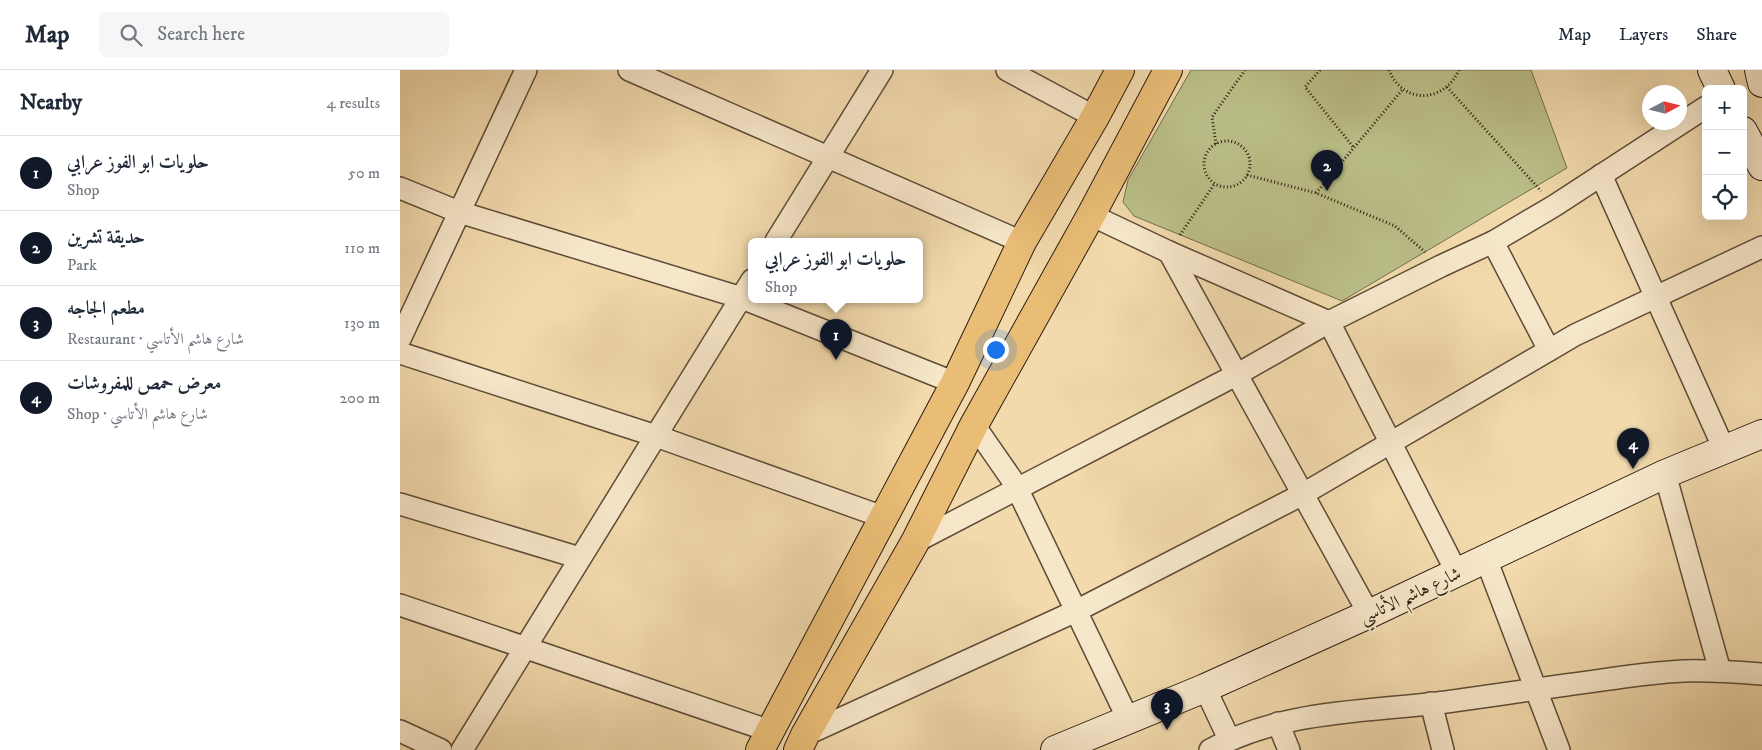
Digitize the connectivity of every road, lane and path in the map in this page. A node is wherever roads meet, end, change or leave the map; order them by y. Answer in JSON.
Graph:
{"nodes":[{"id":1,"x":526,"y":70,"type":"edge"},
{"id":2,"x":629,"y":70,"type":"edge"},
{"id":3,"x":882,"y":70,"type":"edge"},
{"id":4,"x":1007,"y":70,"type":"edge"},
{"id":5,"x":1120,"y":70,"type":"edge"},
{"id":6,"x":1168,"y":70,"type":"edge"},
{"id":7,"x":1245,"y":70,"type":"edge"},
{"id":8,"x":1320,"y":70,"type":"edge"},
{"id":9,"x":1389,"y":70,"type":"edge"},
{"id":10,"x":1459,"y":70,"type":"edge"},
{"id":11,"x":1712,"y":70,"type":"edge"},
{"id":12,"x":1759,"y":70,"type":"edge"},
{"id":13,"x":1762,"y":83,"type":"edge"},
{"id":14,"x":1719,"y":85,"type":"edge"},
{"id":15,"x":1447,"y":88,"type":"junction"},
{"id":16,"x":1402,"y":89,"type":"junction"},
{"id":17,"x":1702,"y":110,"type":"edge"},
{"id":18,"x":1096,"y":117,"type":"junction"},
{"id":19,"x":1747,"y":138,"type":"edge"},
{"id":20,"x":1216,"y":144,"type":"junction"},
{"id":21,"x":1354,"y":148,"type":"junction"},
{"id":22,"x":828,"y":157,"type":"junction"},
{"id":23,"x":1762,"y":166,"type":"edge"},
{"id":24,"x":1247,"y":175,"type":"junction"},
{"id":25,"x":1601,"y":175,"type":"junction"},
{"id":26,"x":1215,"y":184,"type":"junction"},
{"id":27,"x":400,"y":188,"type":"edge"},
{"id":28,"x":1316,"y":192,"type":"junction"},
{"id":29,"x":1554,"y":206,"type":"junction"},
{"id":30,"x":459,"y":212,"type":"junction"},
{"id":31,"x":1091,"y":215,"type":"junction"},
{"id":32,"x":778,"y":238,"type":"edge"},
{"id":33,"x":1022,"y":242,"type":"junction"},
{"id":34,"x":1493,"y":242,"type":"junction"},
{"id":35,"x":1762,"y":248,"type":"edge"},
{"id":36,"x":1169,"y":252,"type":"junction"},
{"id":37,"x":1441,"y":266,"type":"junction"},
{"id":38,"x":747,"y":289,"type":"edge"},
{"id":39,"x":1655,"y":298,"type":"junction"},
{"id":40,"x":778,"y":303,"type":"edge"},
{"id":41,"x":1328,"y":322,"type":"junction"},
{"id":42,"x":400,"y":339,"type":"edge"},
{"id":43,"x":1549,"y":350,"type":"junction"},
{"id":44,"x":400,"y":353,"type":"edge"},
{"id":45,"x":1236,"y":375,"type":"junction"},
{"id":46,"x":954,"y":383,"type":"junction"},
{"id":47,"x":974,"y":425,"type":"junction"},
{"id":48,"x":1762,"y":434,"type":"edge"},
{"id":49,"x":656,"y":436,"type":"junction"},
{"id":50,"x":1390,"y":444,"type":"junction"},
{"id":51,"x":1724,"y":449,"type":"junction"},
{"id":52,"x":1664,"y":474,"type":"junction"},
{"id":53,"x":1017,"y":489,"type":"junction"},
{"id":54,"x":1303,"y":494,"type":"junction"},
{"id":55,"x":400,"y":504,"type":"edge"},
{"id":56,"x":884,"y":517,"type":"junction"},
{"id":57,"x":915,"y":542,"type":"junction"},
{"id":58,"x":580,"y":558,"type":"junction"},
{"id":59,"x":1486,"y":559,"type":"junction"},
{"id":60,"x":1457,"y":573,"type":"junction"},
{"id":61,"x":400,"y":605,"type":"edge"},
{"id":62,"x":1076,"y":611,"type":"junction"},
{"id":63,"x":1369,"y":614,"type":"junction"},
{"id":64,"x":526,"y":647,"type":"junction"},
{"id":65,"x":1720,"y":671,"type":"junction"},
{"id":66,"x":1762,"y":674,"type":"edge"},
{"id":67,"x":1205,"y":688,"type":"junction"},
{"id":68,"x":1537,"y":690,"type":"junction"},
{"id":69,"x":1431,"y":703,"type":"junction"},
{"id":70,"x":1128,"y":720,"type":"junction"},
{"id":71,"x":1278,"y":723,"type":"junction"},
{"id":72,"x":400,"y":730,"type":"edge"},
{"id":73,"x":1229,"y":739,"type":"junction"},
{"id":74,"x":765,"y":740,"type":"edge"},
{"id":75,"x":802,"y":742,"type":"edge"},
{"id":76,"x":441,"y":750,"type":"edge"},
{"id":77,"x":462,"y":750,"type":"edge"},
{"id":78,"x":1054,"y":750,"type":"edge"},
{"id":79,"x":1210,"y":750,"type":"edge"},
{"id":80,"x":1289,"y":750,"type":"edge"},
{"id":81,"x":1444,"y":750,"type":"edge"},
{"id":82,"x":1559,"y":750,"type":"edge"}],
"edges":[{"from":1,"to":30,"type":"street"},
{"from":2,"to":22,"type":"street"},
{"from":3,"to":22,"type":"street"},
{"from":4,"to":18,"type":"street"},
{"from":5,"to":18,"type":"highway"},
{"from":6,"to":31,"type":"highway"},
{"from":7,"to":20,"type":"path"},
{"from":8,"to":21,"type":"path"},
{"from":9,"to":16,"type":"path"},
{"from":10,"to":15,"type":"path"},
{"from":11,"to":14,"type":"main road"},
{"from":12,"to":13,"type":"main road"},
{"from":15,"to":16,"type":"path"},
{"from":15,"to":29,"type":"path"},
{"from":16,"to":21,"type":"path"},
{"from":17,"to":25,"type":"street"},
{"from":18,"to":33,"type":"highway"},
{"from":19,"to":23,"type":"main road"},
{"from":20,"to":24,"type":"path"},
{"from":20,"to":26,"type":"path"},
{"from":21,"to":28,"type":"path"},
{"from":22,"to":32,"type":"street"},
{"from":22,"to":33,"type":"street"},
{"from":24,"to":26,"type":"path"},
{"from":24,"to":28,"type":"path"},
{"from":25,"to":29,"type":"street"},
{"from":25,"to":39,"type":"street"},
{"from":26,"to":36,"type":"path"},
{"from":27,"to":30,"type":"street"},
{"from":28,"to":37,"type":"path"},
{"from":29,"to":34,"type":"street"},
{"from":30,"to":38,"type":"street"},
{"from":30,"to":42,"type":"street"},
{"from":31,"to":36,"type":"street"},
{"from":31,"to":47,"type":"highway"},
{"from":33,"to":46,"type":"highway"},
{"from":34,"to":37,"type":"street"},
{"from":34,"to":43,"type":"street"},
{"from":35,"to":39,"type":"street"},
{"from":36,"to":41,"type":"street"},
{"from":36,"to":45,"type":"street"},
{"from":37,"to":41,"type":"street"},
{"from":38,"to":49,"type":"street"},
{"from":39,"to":43,"type":"street"},
{"from":39,"to":51,"type":"street"},
{"from":40,"to":46,"type":"street"},
{"from":41,"to":45,"type":"street"},
{"from":41,"to":50,"type":"street"},
{"from":43,"to":50,"type":"street"},
{"from":44,"to":49,"type":"street"},
{"from":45,"to":53,"type":"street"},
{"from":45,"to":54,"type":"street"},
{"from":46,"to":56,"type":"highway"},
{"from":47,"to":53,"type":"street"},
{"from":47,"to":57,"type":"highway"},
{"from":48,"to":51,"type":"main road","name":"شارع هاشم الأتاسي"},
{"from":49,"to":56,"type":"street"},
{"from":49,"to":58,"type":"street"},
{"from":50,"to":54,"type":"street"},
{"from":50,"to":60,"type":"street"},
{"from":51,"to":52,"type":"main road","name":"شارع هاشم الأتاسي"},
{"from":52,"to":59,"type":"main road","name":"شارع هاشم الأتاسي"},
{"from":52,"to":65,"type":"street"},
{"from":53,"to":57,"type":"street"},
{"from":53,"to":62,"type":"street"},
{"from":54,"to":62,"type":"street"},
{"from":54,"to":63,"type":"street"},
{"from":55,"to":58,"type":"street"},
{"from":56,"to":74,"type":"highway"},
{"from":57,"to":75,"type":"highway"},
{"from":58,"to":64,"type":"street"},
{"from":59,"to":60,"type":"main road","name":"شارع هاشم الأتاسي"},
{"from":59,"to":68,"type":"street"},
{"from":60,"to":63,"type":"main road","name":"شارع هاشم الأتاسي"},
{"from":61,"to":64,"type":"street"},
{"from":62,"to":70,"type":"street"},
{"from":62,"to":75,"type":"street"},
{"from":63,"to":67,"type":"main road","name":"شارع هاشم الأتاسي"},
{"from":64,"to":74,"type":"street"},
{"from":64,"to":77,"type":"street"},
{"from":65,"to":66,"type":"street"},
{"from":65,"to":68,"type":"street"},
{"from":67,"to":70,"type":"main road","name":"شارع هاشم الأتاسي"},
{"from":67,"to":73,"type":"street"},
{"from":68,"to":69,"type":"street"},
{"from":68,"to":82,"type":"street"},
{"from":69,"to":71,"type":"street"},
{"from":69,"to":81,"type":"street"},
{"from":70,"to":78,"type":"main road","name":"شارع هاشم الأتاسي"},
{"from":71,"to":73,"type":"street"},
{"from":71,"to":80,"type":"street"},
{"from":72,"to":76,"type":"street"},
{"from":73,"to":79,"type":"street"}]}
